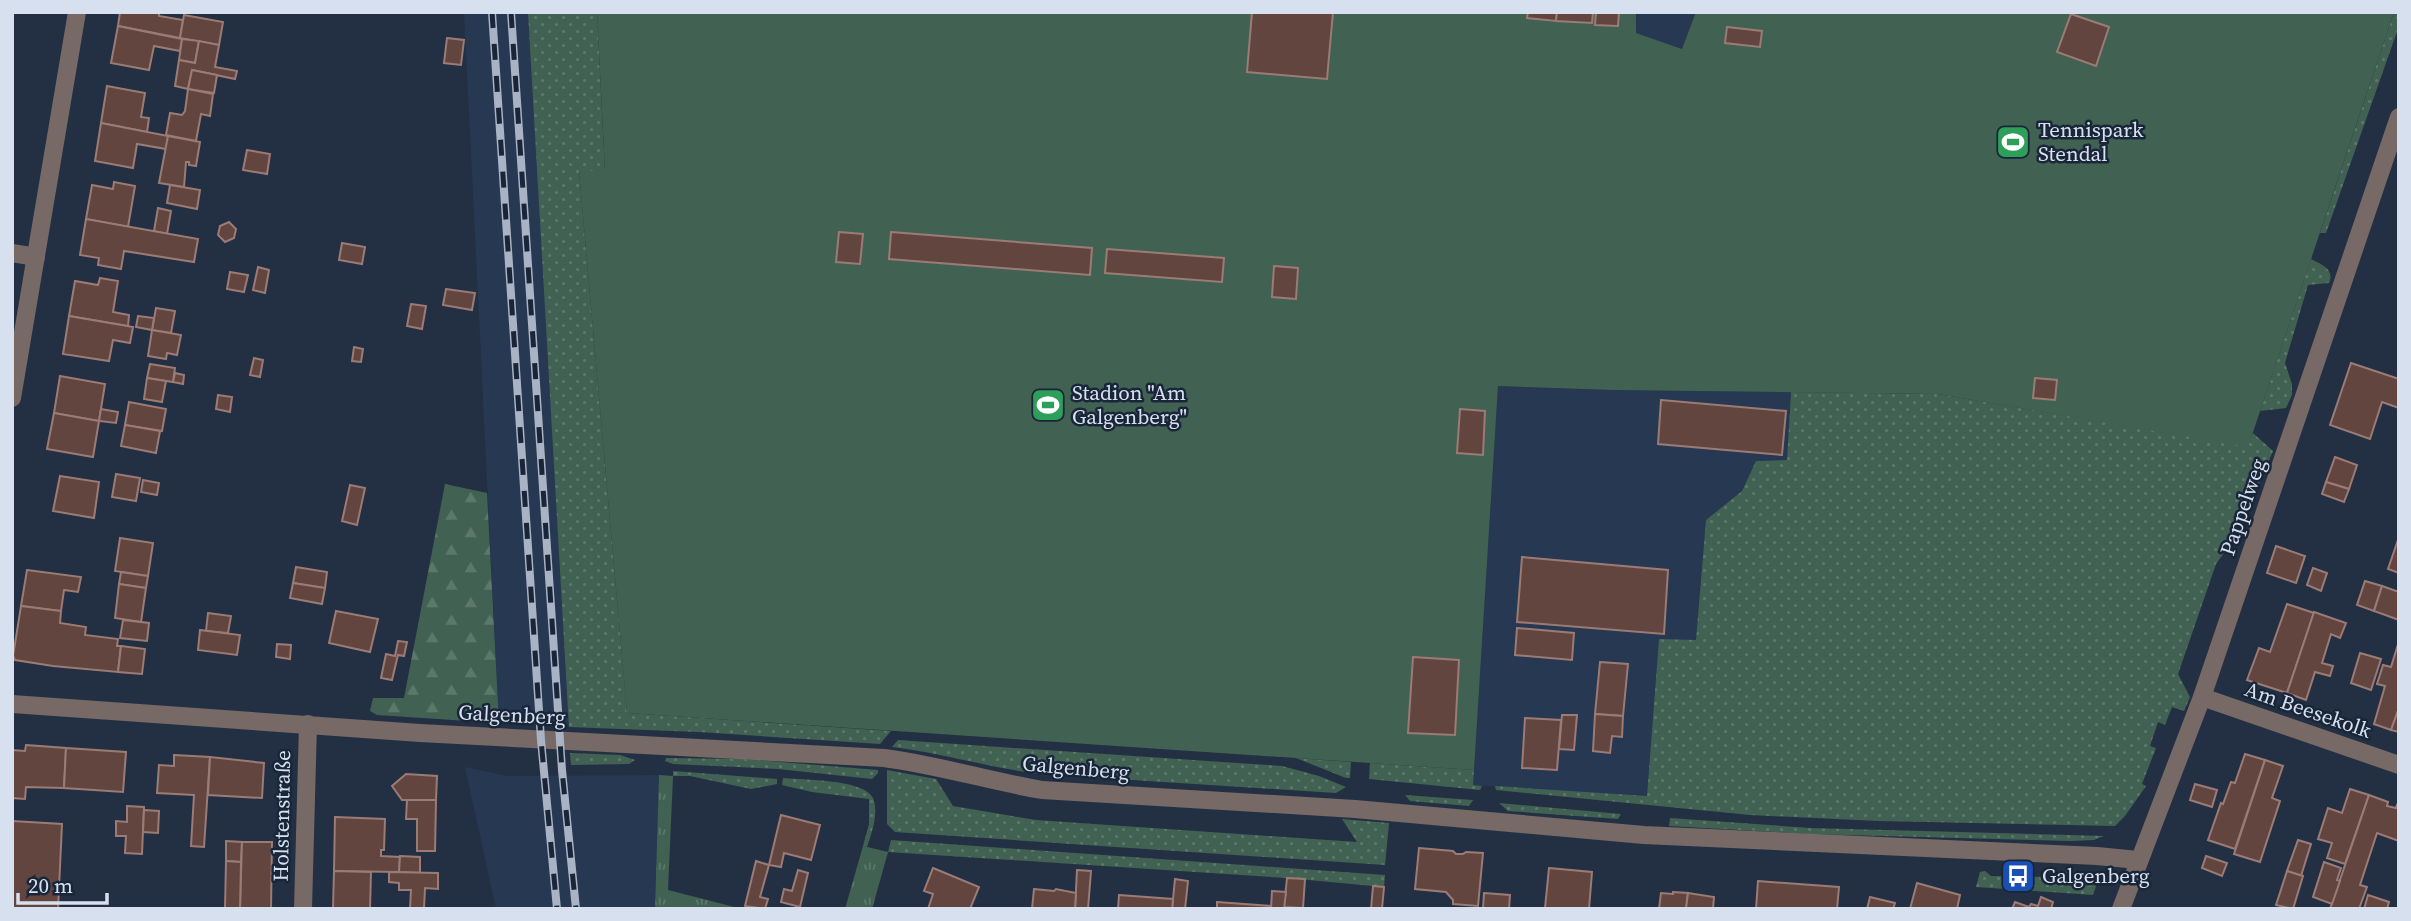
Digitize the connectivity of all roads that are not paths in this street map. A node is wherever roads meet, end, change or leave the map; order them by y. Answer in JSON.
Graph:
{"nodes":[{"id":1,"x":76,"y":12,"type":"edge"},
{"id":2,"x":2399,"y":117,"type":"edge"},
{"id":3,"x":12,"y":253,"type":"edge"},
{"id":4,"x":36,"y":257,"type":"junction"},
{"id":5,"x":12,"y":398,"type":"edge"},
{"id":6,"x":2202,"y":697,"type":"junction"},
{"id":7,"x":12,"y":704,"type":"edge"},
{"id":8,"x":308,"y":724,"type":"junction"},
{"id":9,"x":2399,"y":765,"type":"edge"},
{"id":10,"x":2138,"y":860,"type":"junction"},
{"id":11,"x":303,"y":909,"type":"edge"},
{"id":12,"x":2121,"y":909,"type":"edge"}],
"edges":[{"from":1,"to":4,"type":"street"},
{"from":2,"to":6,"type":"street","name":"Pappelweg"},
{"from":3,"to":4,"type":"street"},
{"from":4,"to":5,"type":"street"},
{"from":6,"to":9,"type":"street","name":"Am Beesekolk"},
{"from":6,"to":10,"type":"street","name":"Pappelweg"},
{"from":7,"to":8,"type":"street","name":"Galgenberg"},
{"from":8,"to":10,"type":"street","name":"Galgenberg"},
{"from":8,"to":11,"type":"street","name":"Holstenstraße"},
{"from":10,"to":12,"type":"street","name":"Pappelweg"}]}
